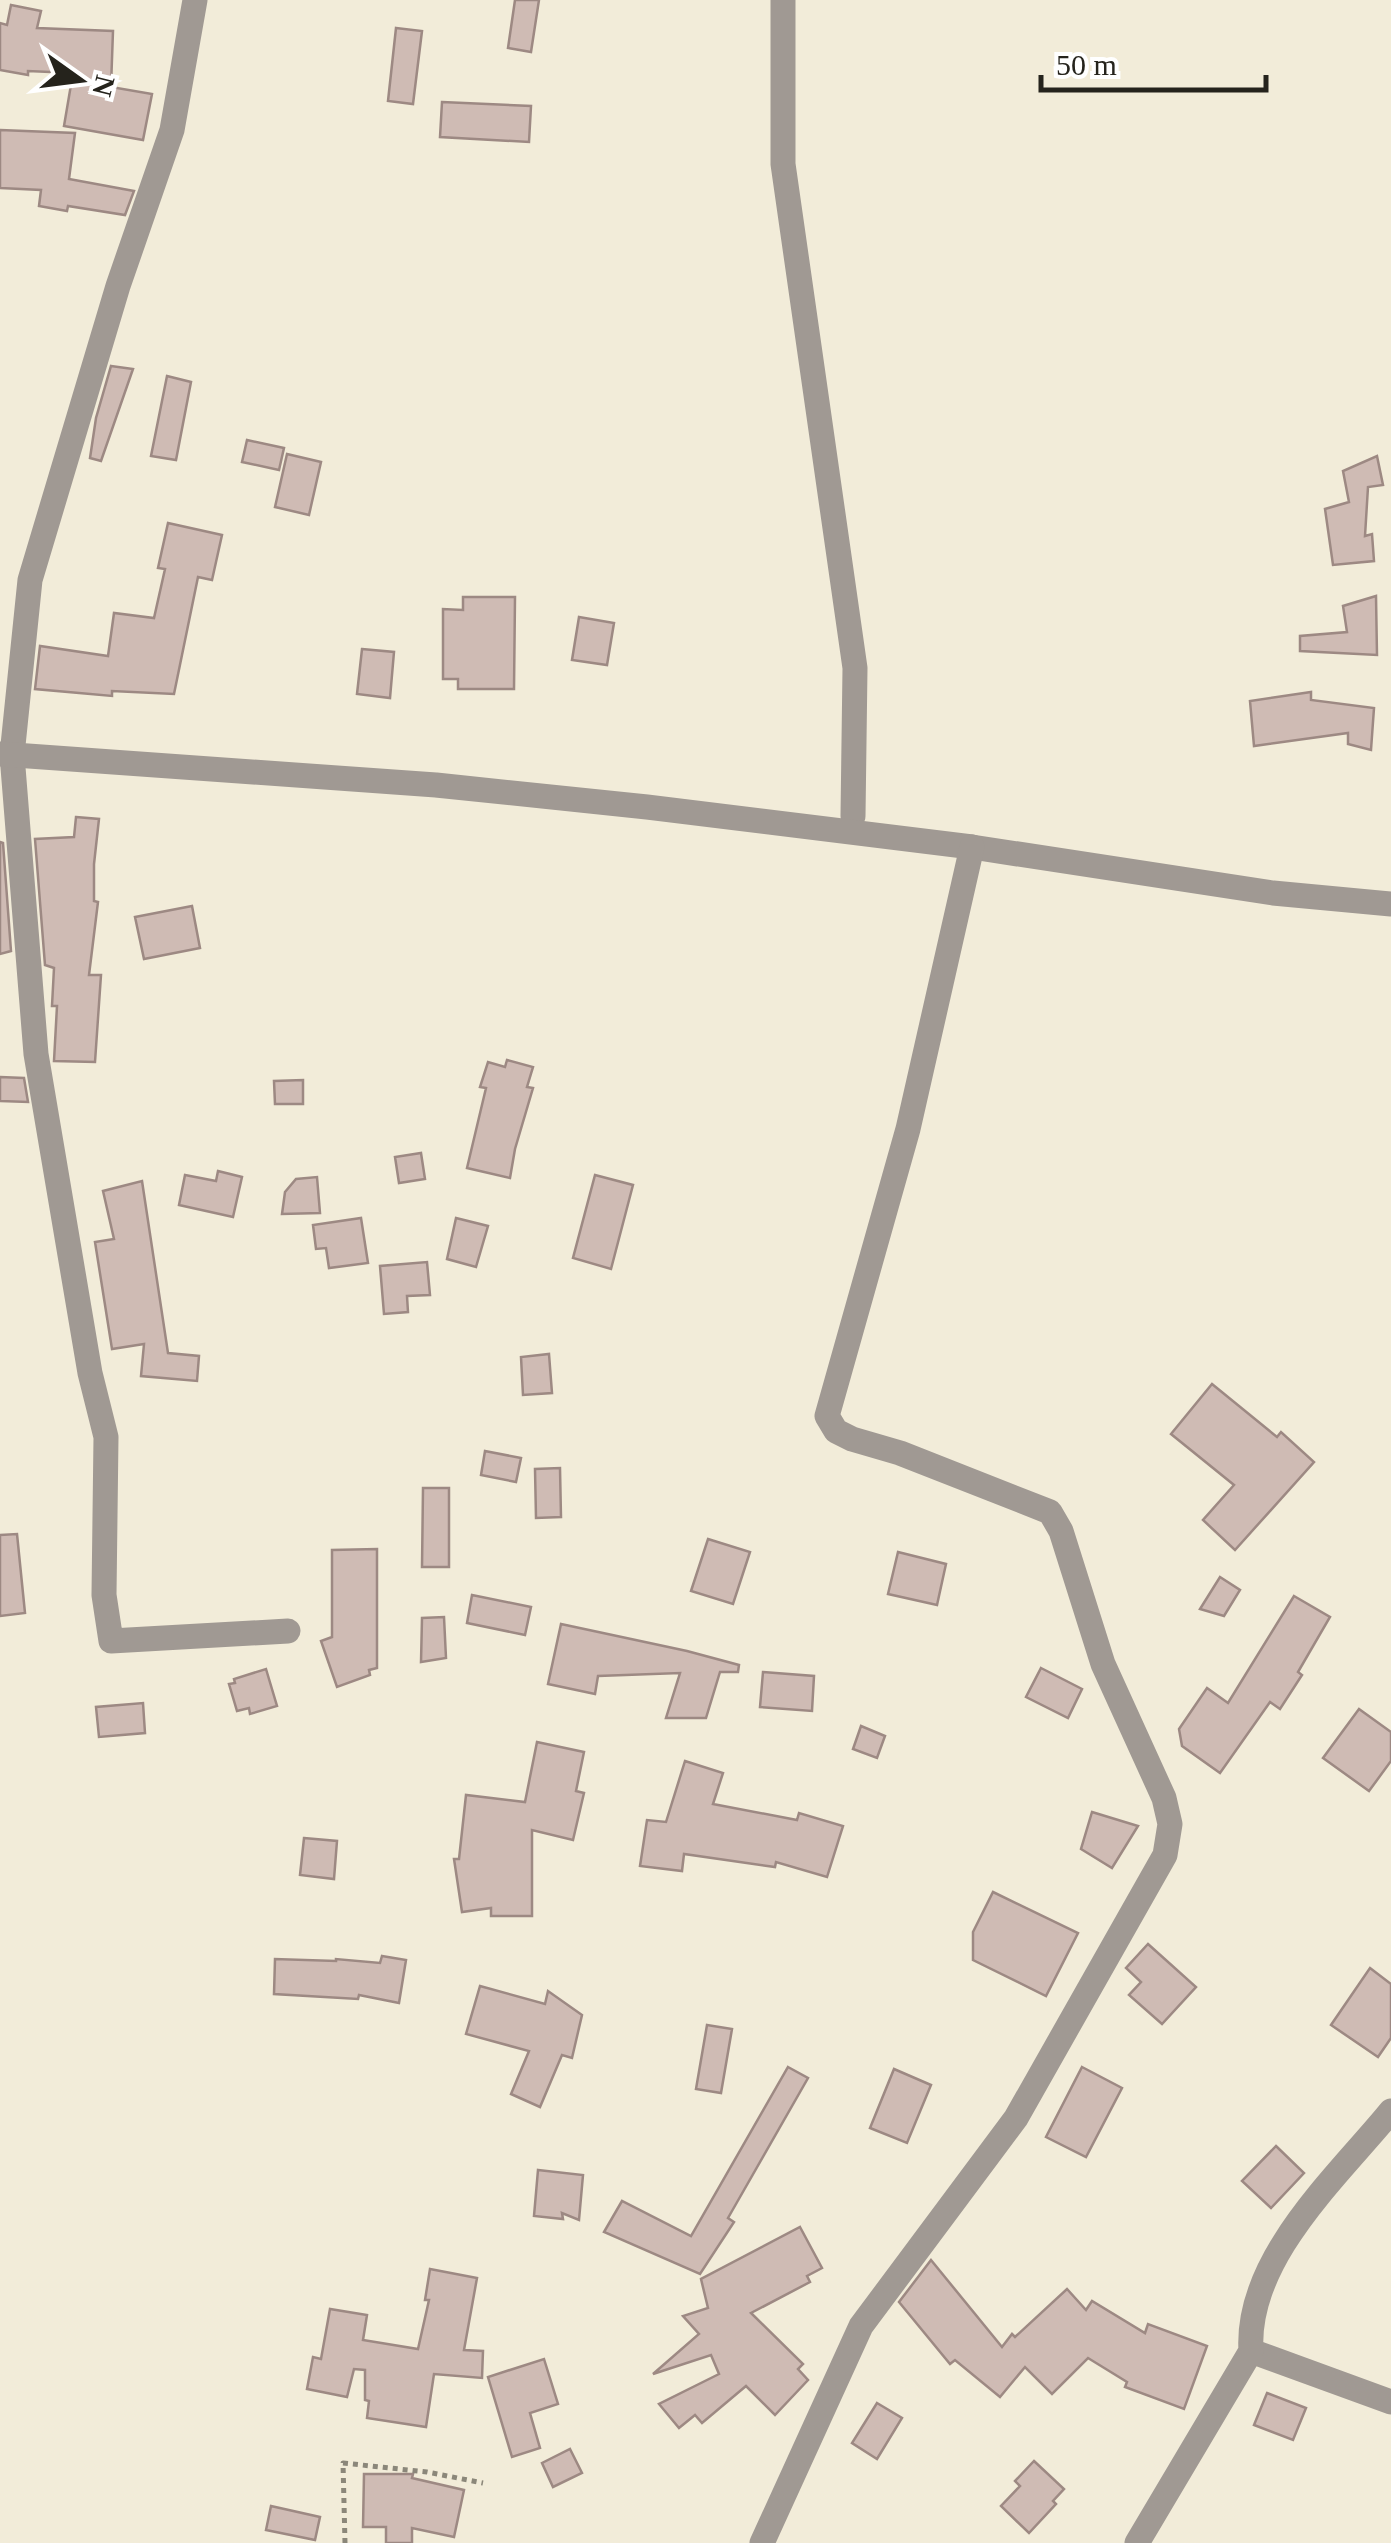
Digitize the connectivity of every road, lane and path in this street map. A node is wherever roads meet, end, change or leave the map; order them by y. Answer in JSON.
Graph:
{"nodes":[{"id":1,"x":195,"y":0,"type":"edge"},
{"id":2,"x":784,"y":0,"type":"edge"},
{"id":3,"x":6,"y":755,"type":"edge"},
{"id":4,"x":852,"y":816,"type":"dead end"},
{"id":5,"x":972,"y":847,"type":"junction"},
{"id":6,"x":1391,"y":904,"type":"edge"},
{"id":7,"x":288,"y":1631,"type":"dead end"},
{"id":8,"x":1391,"y":2111,"type":"edge"},
{"id":9,"x":1251,"y":2351,"type":"junction"},
{"id":10,"x":1391,"y":2402,"type":"edge"},
{"id":11,"x":483,"y":2483,"type":"dead end"},
{"id":12,"x":346,"y":2543,"type":"edge"},
{"id":13,"x":762,"y":2543,"type":"edge"},
{"id":14,"x":1137,"y":2543,"type":"edge"}],
"edges":[{"from":1,"to":3,"type":"street"},
{"from":2,"to":4,"type":"street"},
{"from":3,"to":5,"type":"street"},
{"from":3,"to":7,"type":"street"},
{"from":5,"to":6,"type":"street"},
{"from":5,"to":13,"type":"street"},
{"from":8,"to":9,"type":"street"},
{"from":9,"to":10,"type":"street"},
{"from":9,"to":14,"type":"street"},
{"from":11,"to":12,"type":"path"}]}
